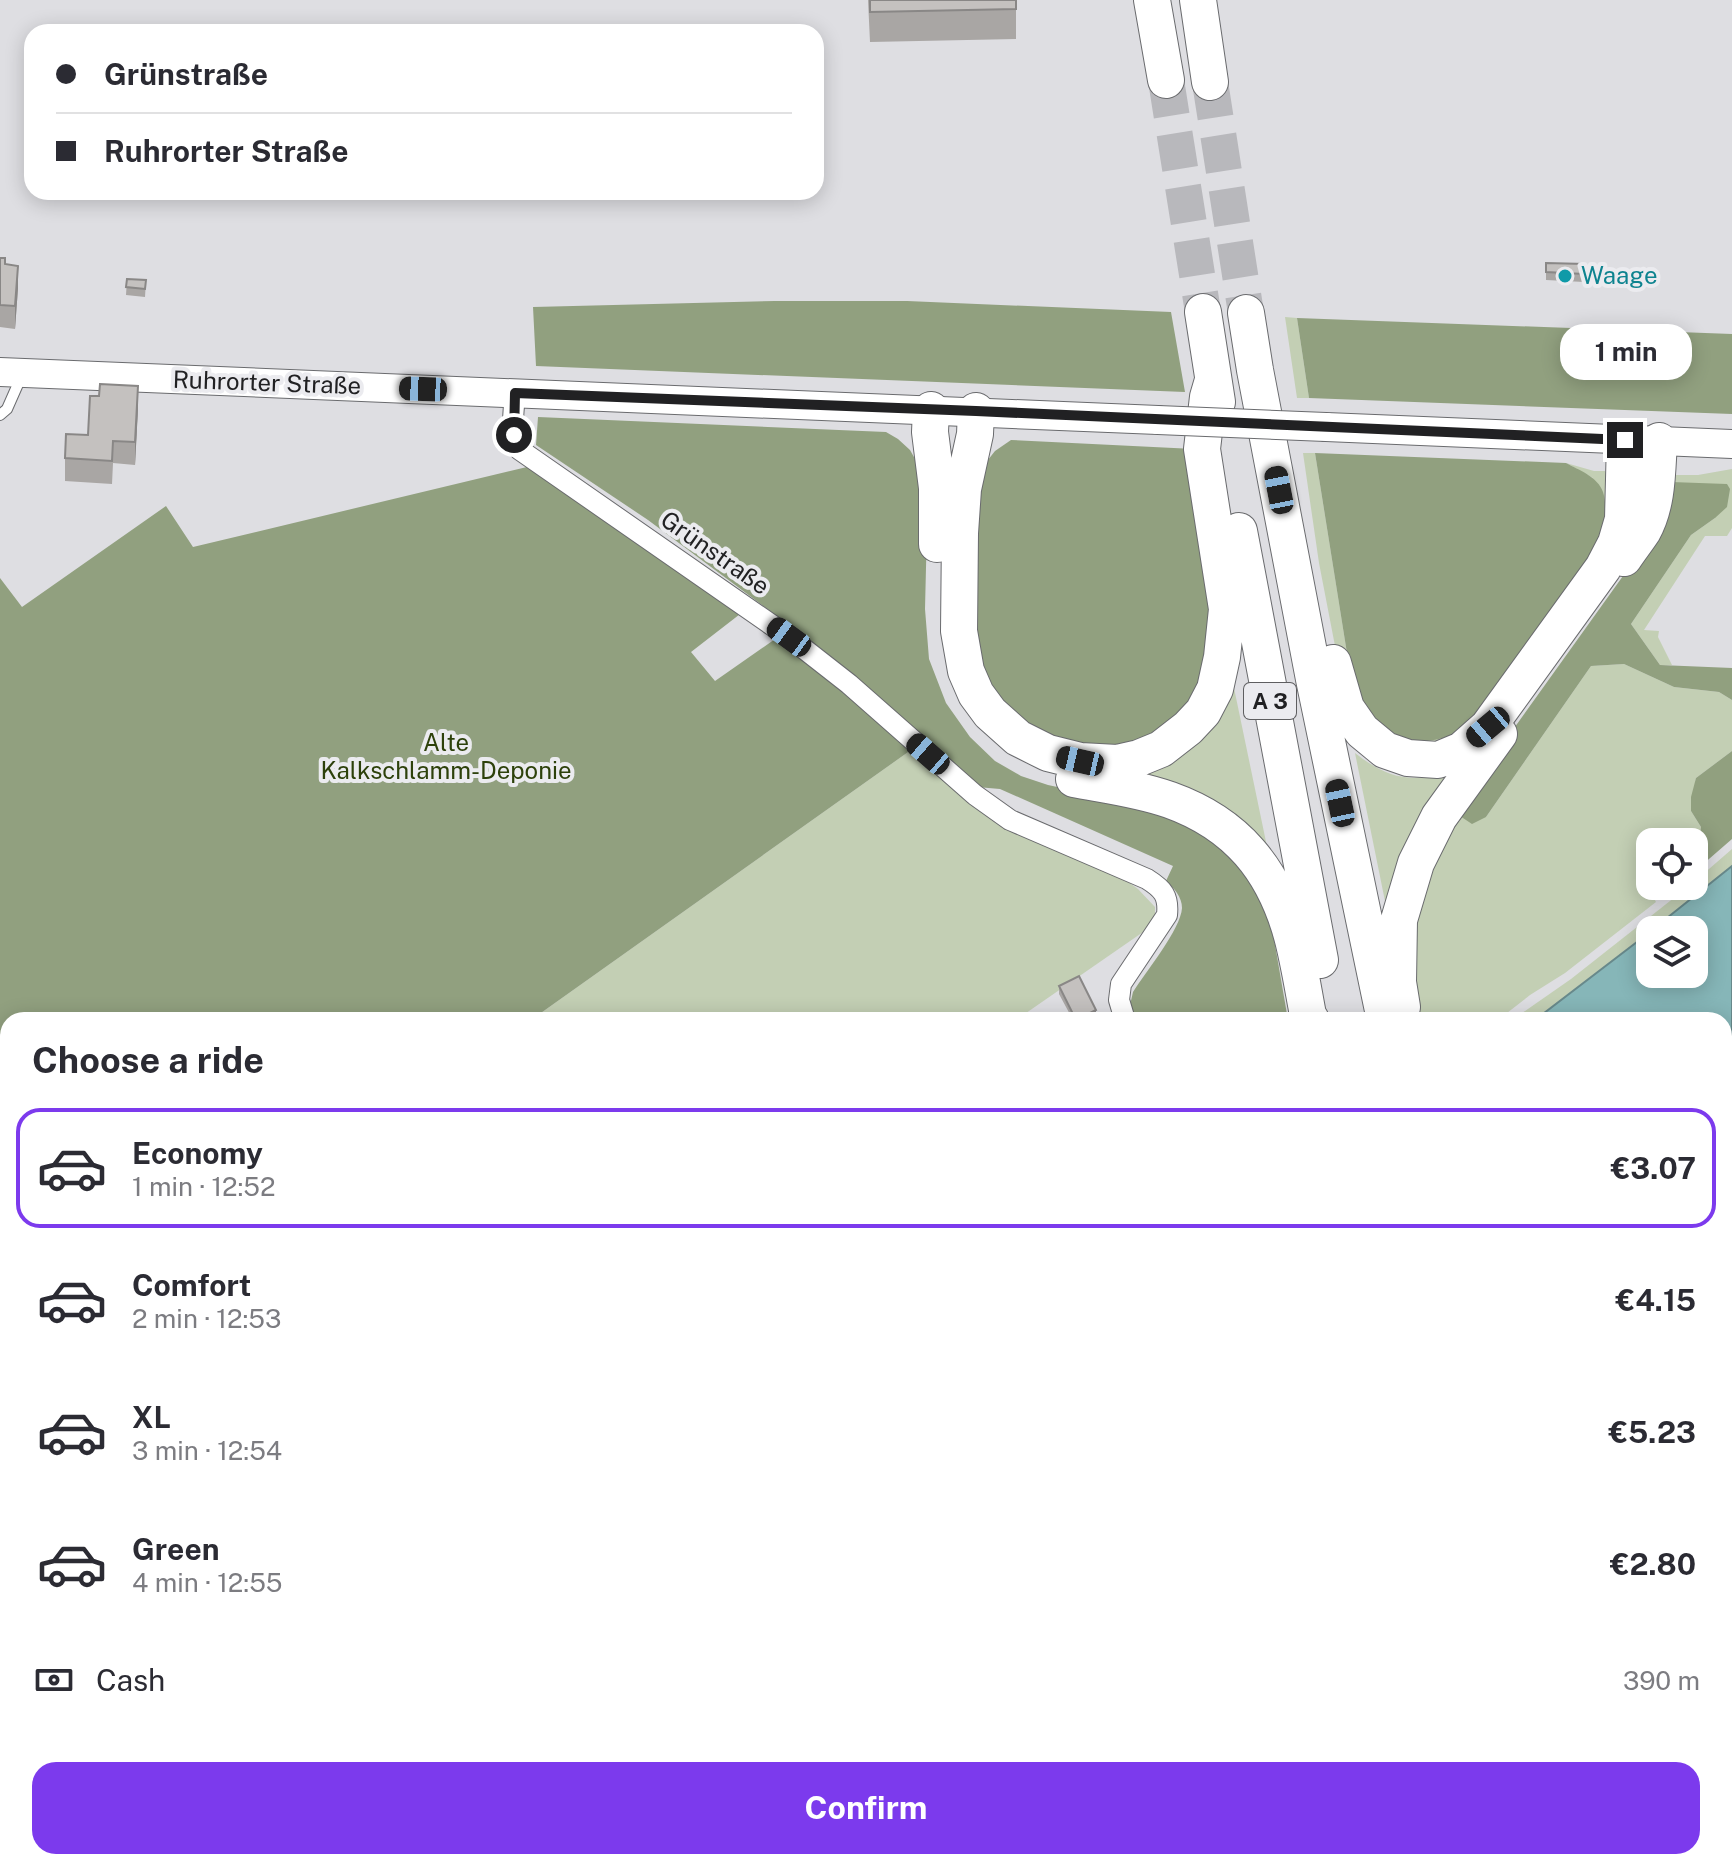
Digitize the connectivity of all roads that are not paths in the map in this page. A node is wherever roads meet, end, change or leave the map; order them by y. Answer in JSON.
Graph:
{"nodes":[{"id":1,"x":1152,"y":0,"type":"edge"},
{"id":2,"x":1198,"y":0,"type":"edge"},
{"id":3,"x":1166,"y":80,"type":"tunnel mouth"},
{"id":4,"x":1210,"y":82,"type":"tunnel mouth"},
{"id":5,"x":1203,"y":312,"type":"tunnel mouth"},
{"id":6,"x":1246,"y":313,"type":"tunnel mouth"},
{"id":7,"x":12,"y":372,"type":"edge"},
{"id":8,"x":1213,"y":380,"type":"junction"},
{"id":9,"x":515,"y":393,"type":"junction"},
{"id":10,"x":931,"y":410,"type":"junction"},
{"id":11,"x":976,"y":411,"type":"junction"},
{"id":12,"x":0,"y":415,"type":"edge"},
{"id":13,"x":1642,"y":440,"type":"junction"},
{"id":14,"x":1732,"y":444,"type":"edge"},
{"id":15,"x":1285,"y":520,"type":"junction"},
{"id":16,"x":1122,"y":1012,"type":"edge"},
{"id":17,"x":1307,"y":1012,"type":"edge"},
{"id":18,"x":1329,"y":1012,"type":"edge"},
{"id":19,"x":1383,"y":1012,"type":"edge"},
{"id":20,"x":1403,"y":1012,"type":"edge"}],
"edges":[{"from":1,"to":3,"type":"highway"},
{"from":2,"to":4,"type":"highway"},
{"from":5,"to":8,"type":"highway","number":"A 3"},
{"from":6,"to":15,"type":"highway","number":"A 3"},
{"from":7,"to":9,"type":"main road","name":"Ruhrorter Straße"},
{"from":7,"to":12,"type":"lane"},
{"from":8,"to":11,"type":"highway"},
{"from":8,"to":18,"type":"highway","number":"A 3"},
{"from":9,"to":10,"type":"main road","name":"Ruhrorter Straße"},
{"from":9,"to":16,"type":"street","name":"Grünstraße"},
{"from":10,"to":11,"type":"main road","name":"Ruhrorter Straße"},
{"from":10,"to":17,"type":"highway"},
{"from":11,"to":13,"type":"main road","name":"Ruhrorter Straße","bridge":true},
{"from":13,"to":14,"type":"main road","name":"Ruhrorter Straße"},
{"from":13,"to":15,"type":"highway"},
{"from":13,"to":20,"type":"highway"},
{"from":15,"to":19,"type":"highway","number":"A 3"}]}
